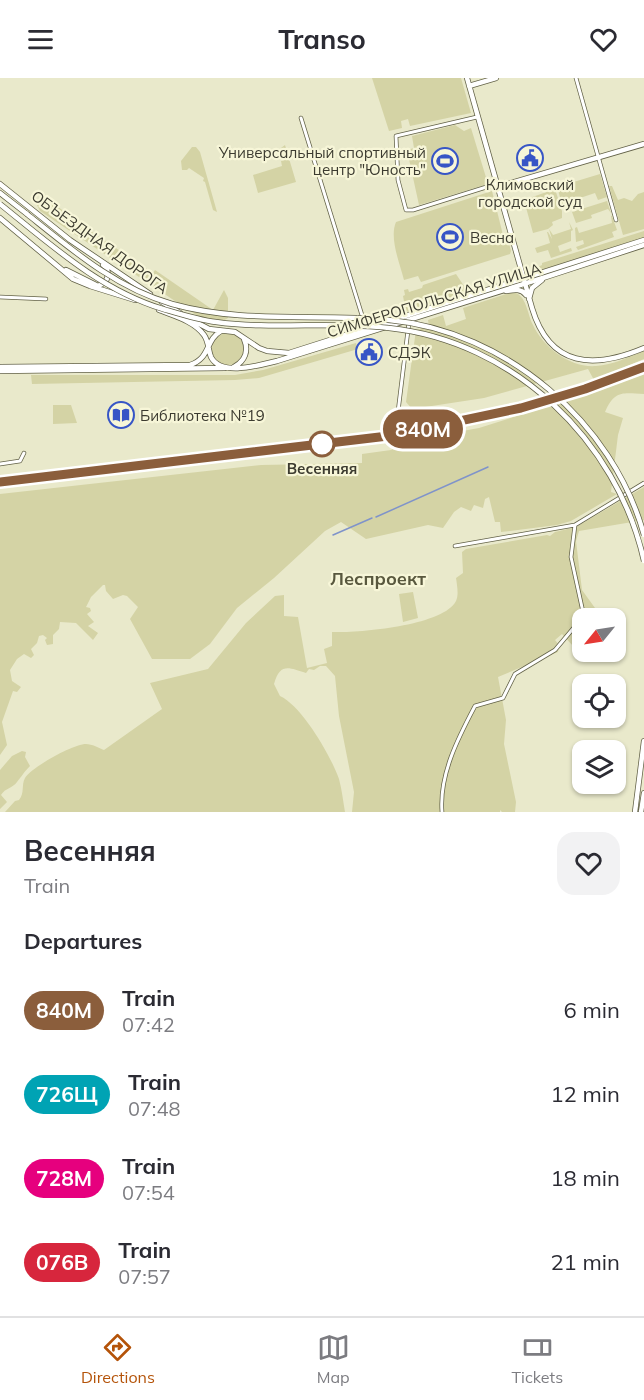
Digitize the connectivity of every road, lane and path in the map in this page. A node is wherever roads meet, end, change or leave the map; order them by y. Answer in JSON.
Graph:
{"nodes":[{"id":1,"x":466,"y":78,"type":"edge"},
{"id":2,"x":496,"y":78,"type":"edge"},
{"id":3,"x":576,"y":78,"type":"edge"},
{"id":4,"x":469,"y":86,"type":"junction"},
{"id":5,"x":477,"y":117,"type":"junction"},
{"id":6,"x":302,"y":118,"type":"dead end"},
{"id":7,"x":644,"y":144,"type":"edge"},
{"id":8,"x":599,"y":157,"type":"junction"},
{"id":9,"x":0,"y":184,"type":"edge"},
{"id":10,"x":497,"y":186,"type":"junction"},
{"id":11,"x":0,"y":193,"type":"edge"},
{"id":12,"x":0,"y":204,"type":"edge"},
{"id":13,"x":0,"y":218,"type":"edge"},
{"id":14,"x":616,"y":220,"type":"dead end"},
{"id":15,"x":644,"y":243,"type":"edge"},
{"id":16,"x":87,"y":252,"type":"junction"},
{"id":17,"x":46,"y":258,"type":"junction"},
{"id":18,"x":546,"y":277,"type":"junction"},
{"id":19,"x":524,"y":282,"type":"junction"},
{"id":20,"x":500,"y":291,"type":"junction"},
{"id":21,"x":0,"y":297,"type":"edge"},
{"id":22,"x":46,"y":298,"type":"dead end"},
{"id":23,"x":529,"y":299,"type":"junction"},
{"id":24,"x":408,"y":320,"type":"junction"},
{"id":25,"x":221,"y":331,"type":"junction"},
{"id":26,"x":367,"y":331,"type":"junction"},
{"id":27,"x":243,"y":337,"type":"junction"},
{"id":28,"x":209,"y":348,"type":"junction"},
{"id":29,"x":644,"y":348,"type":"edge"},
{"id":30,"x":229,"y":368,"type":"junction"},
{"id":31,"x":0,"y":369,"type":"edge"},
{"id":32,"x":388,"y":429,"type":"dead end"},
{"id":33,"x":24,"y":453,"type":"dead end"},
{"id":34,"x":0,"y":464,"type":"edge"},
{"id":35,"x":644,"y":483,"type":"edge"},
{"id":36,"x":575,"y":525,"type":"junction"},
{"id":37,"x":644,"y":535,"type":"edge"},
{"id":38,"x":455,"y":546,"type":"dead end"},
{"id":39,"x":644,"y":561,"type":"edge"},
{"id":40,"x":582,"y":608,"type":"edge"},
{"id":41,"x":572,"y":630,"type":"edge"},
{"id":42,"x":644,"y":741,"type":"edge"},
{"id":43,"x":644,"y":793,"type":"edge"},
{"id":44,"x":442,"y":812,"type":"edge"},
{"id":45,"x":635,"y":812,"type":"edge"},
{"id":46,"x":641,"y":812,"type":"edge"}],
"edges":[{"from":1,"to":4,"type":"main road"},
{"from":2,"to":4,"type":"main road"},
{"from":3,"to":8,"type":"street"},
{"from":4,"to":5,"type":"main road"},
{"from":5,"to":10,"type":"main road"},
{"from":5,"to":10,"type":"street"},
{"from":6,"to":26,"type":"street"},
{"from":7,"to":8,"type":"main road"},
{"from":8,"to":10,"type":"main road"},
{"from":8,"to":14,"type":"street"},
{"from":9,"to":16,"type":"main road","name":"ОБЪЕЗДНАЯ ДОРОГА"},
{"from":10,"to":19,"type":"main road"},
{"from":11,"to":37,"type":"main road","bridge":true},
{"from":12,"to":39,"type":"main road","bridge":true},
{"from":13,"to":17,"type":"main road","name":"ОБЪЕЗДНАЯ ДОРОГА"},
{"from":15,"to":18,"type":"main road","name":"СИМФЕРОПОЛЬСКАЯ УЛИЦА"},
{"from":15,"to":19,"type":"main road","name":"СИМФЕРОПОЛЬСКАЯ УЛИЦА"},
{"from":16,"to":17,"type":"main road"},
{"from":16,"to":25,"type":"main road","name":"ОБЪЕЗДНАЯ ДОРОГА"},
{"from":17,"to":28,"type":"main road","name":"ОБЪЕЗДНАЯ ДОРОГА"},
{"from":18,"to":19,"type":"main road","name":"СИМФЕРОПОЛЬСКАЯ УЛИЦА"},
{"from":18,"to":23,"type":"main road"},
{"from":19,"to":20,"type":"main road","name":"СИМФЕРОПОЛЬСКАЯ УЛИЦА"},
{"from":19,"to":23,"type":"main road"},
{"from":19,"to":26,"type":"main road","name":"СИМФЕРОПОЛЬСКАЯ УЛИЦА"},
{"from":20,"to":23,"type":"main road"},
{"from":20,"to":24,"type":"main road","name":"СИМФЕРОПОЛЬСКАЯ УЛИЦА"},
{"from":21,"to":22,"type":"street"},
{"from":23,"to":29,"type":"main road"},
{"from":24,"to":26,"type":"main road","name":"СИМФЕРОПОЛЬСКАЯ УЛИЦА"},
{"from":24,"to":32,"type":"street"},
{"from":25,"to":27,"type":"main road"},
{"from":25,"to":28,"type":"main road"},
{"from":26,"to":27,"type":"main road","name":"СИМФЕРОПОЛЬСКАЯ УЛИЦА"},
{"from":26,"to":30,"type":"main road","name":"СИМФЕРОПОЛЬСКАЯ УЛИЦА"},
{"from":27,"to":30,"type":"main road"},
{"from":28,"to":30,"type":"main road"},
{"from":28,"to":31,"type":"main road"},
{"from":30,"to":31,"type":"main road","name":"СИМФЕРОПОЛЬСКАЯ УЛИЦА"},
{"from":33,"to":34,"type":"street"},
{"from":35,"to":36,"type":"street"},
{"from":36,"to":38,"type":"street"},
{"from":36,"to":40,"type":"street"},
{"from":41,"to":44,"type":"street"},
{"from":42,"to":45,"type":"main road"},
{"from":43,"to":46,"type":"main road"}]}
